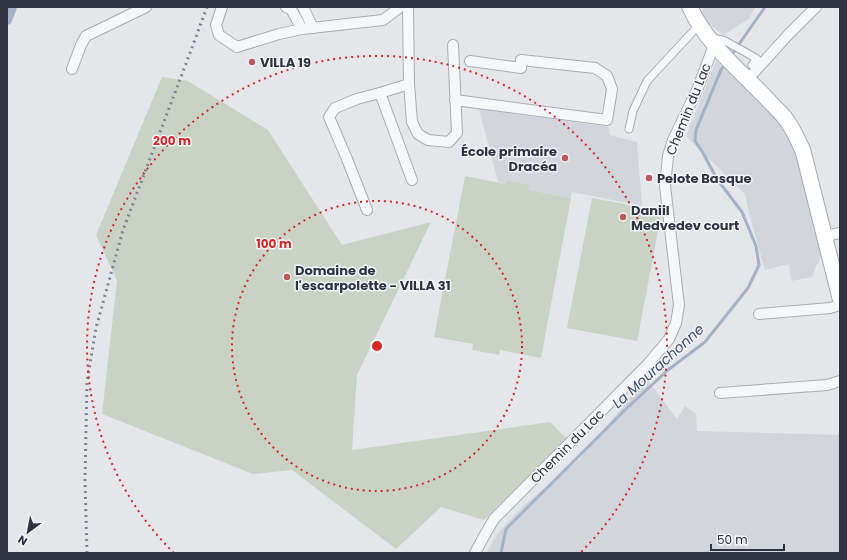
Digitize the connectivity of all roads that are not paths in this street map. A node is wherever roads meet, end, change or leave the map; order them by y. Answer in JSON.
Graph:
{"nodes":[{"id":1,"x":146,"y":7,"type":"edge"},
{"id":2,"x":222,"y":7,"type":"edge"},
{"id":3,"x":286,"y":7,"type":"edge"},
{"id":4,"x":303,"y":7,"type":"edge"},
{"id":5,"x":408,"y":7,"type":"edge"},
{"id":6,"x":816,"y":7,"type":"edge"},
{"id":7,"x":398,"y":9,"type":"edge"},
{"id":8,"x":694,"y":14,"type":"edge"},
{"id":9,"x":313,"y":28,"type":"junction"},
{"id":10,"x":302,"y":29,"type":"junction"},
{"id":11,"x":716,"y":43,"type":"junction"},
{"id":12,"x":453,"y":45,"type":"dead end"},
{"id":13,"x":470,"y":61,"type":"dead end"},
{"id":14,"x":72,"y":69,"type":"dead end"},
{"id":15,"x":749,"y":74,"type":"junction"},
{"id":16,"x":409,"y":84,"type":"junction"},
{"id":17,"x":380,"y":94,"type":"junction"},
{"id":18,"x":455,"y":100,"type":"junction"},
{"id":19,"x":629,"y":129,"type":"dead end"},
{"id":20,"x":412,"y":180,"type":"dead end"},
{"id":21,"x":367,"y":210,"type":"dead end"},
{"id":22,"x":840,"y":233,"type":"edge"},
{"id":23,"x":825,"y":236,"type":"junction"},
{"id":24,"x":840,"y":298,"type":"edge"},
{"id":25,"x":840,"y":305,"type":"edge"},
{"id":26,"x":759,"y":314,"type":"dead end"},
{"id":27,"x":840,"y":379,"type":"edge"},
{"id":28,"x":720,"y":393,"type":"dead end"},
{"id":29,"x":475,"y":553,"type":"edge"}],
"edges":[{"from":1,"to":14,"type":"street"},
{"from":2,"to":10,"type":"street"},
{"from":3,"to":10,"type":"street"},
{"from":4,"to":9,"type":"street"},
{"from":5,"to":16,"type":"street"},
{"from":6,"to":15,"type":"street"},
{"from":7,"to":9,"type":"street"},
{"from":8,"to":11,"type":"main road"},
{"from":8,"to":19,"type":"street"},
{"from":9,"to":10,"type":"street"},
{"from":11,"to":15,"type":"main road"},
{"from":11,"to":15,"type":"street"},
{"from":11,"to":29,"type":"street","name":"Chemin du Lac"},
{"from":12,"to":18,"type":"street"},
{"from":13,"to":18,"type":"street"},
{"from":15,"to":23,"type":"main road"},
{"from":16,"to":17,"type":"street"},
{"from":16,"to":18,"type":"street"},
{"from":17,"to":20,"type":"street"},
{"from":17,"to":21,"type":"street"},
{"from":22,"to":23,"type":"street"},
{"from":23,"to":24,"type":"main road"},
{"from":25,"to":26,"type":"street"},
{"from":27,"to":28,"type":"street"}]}
